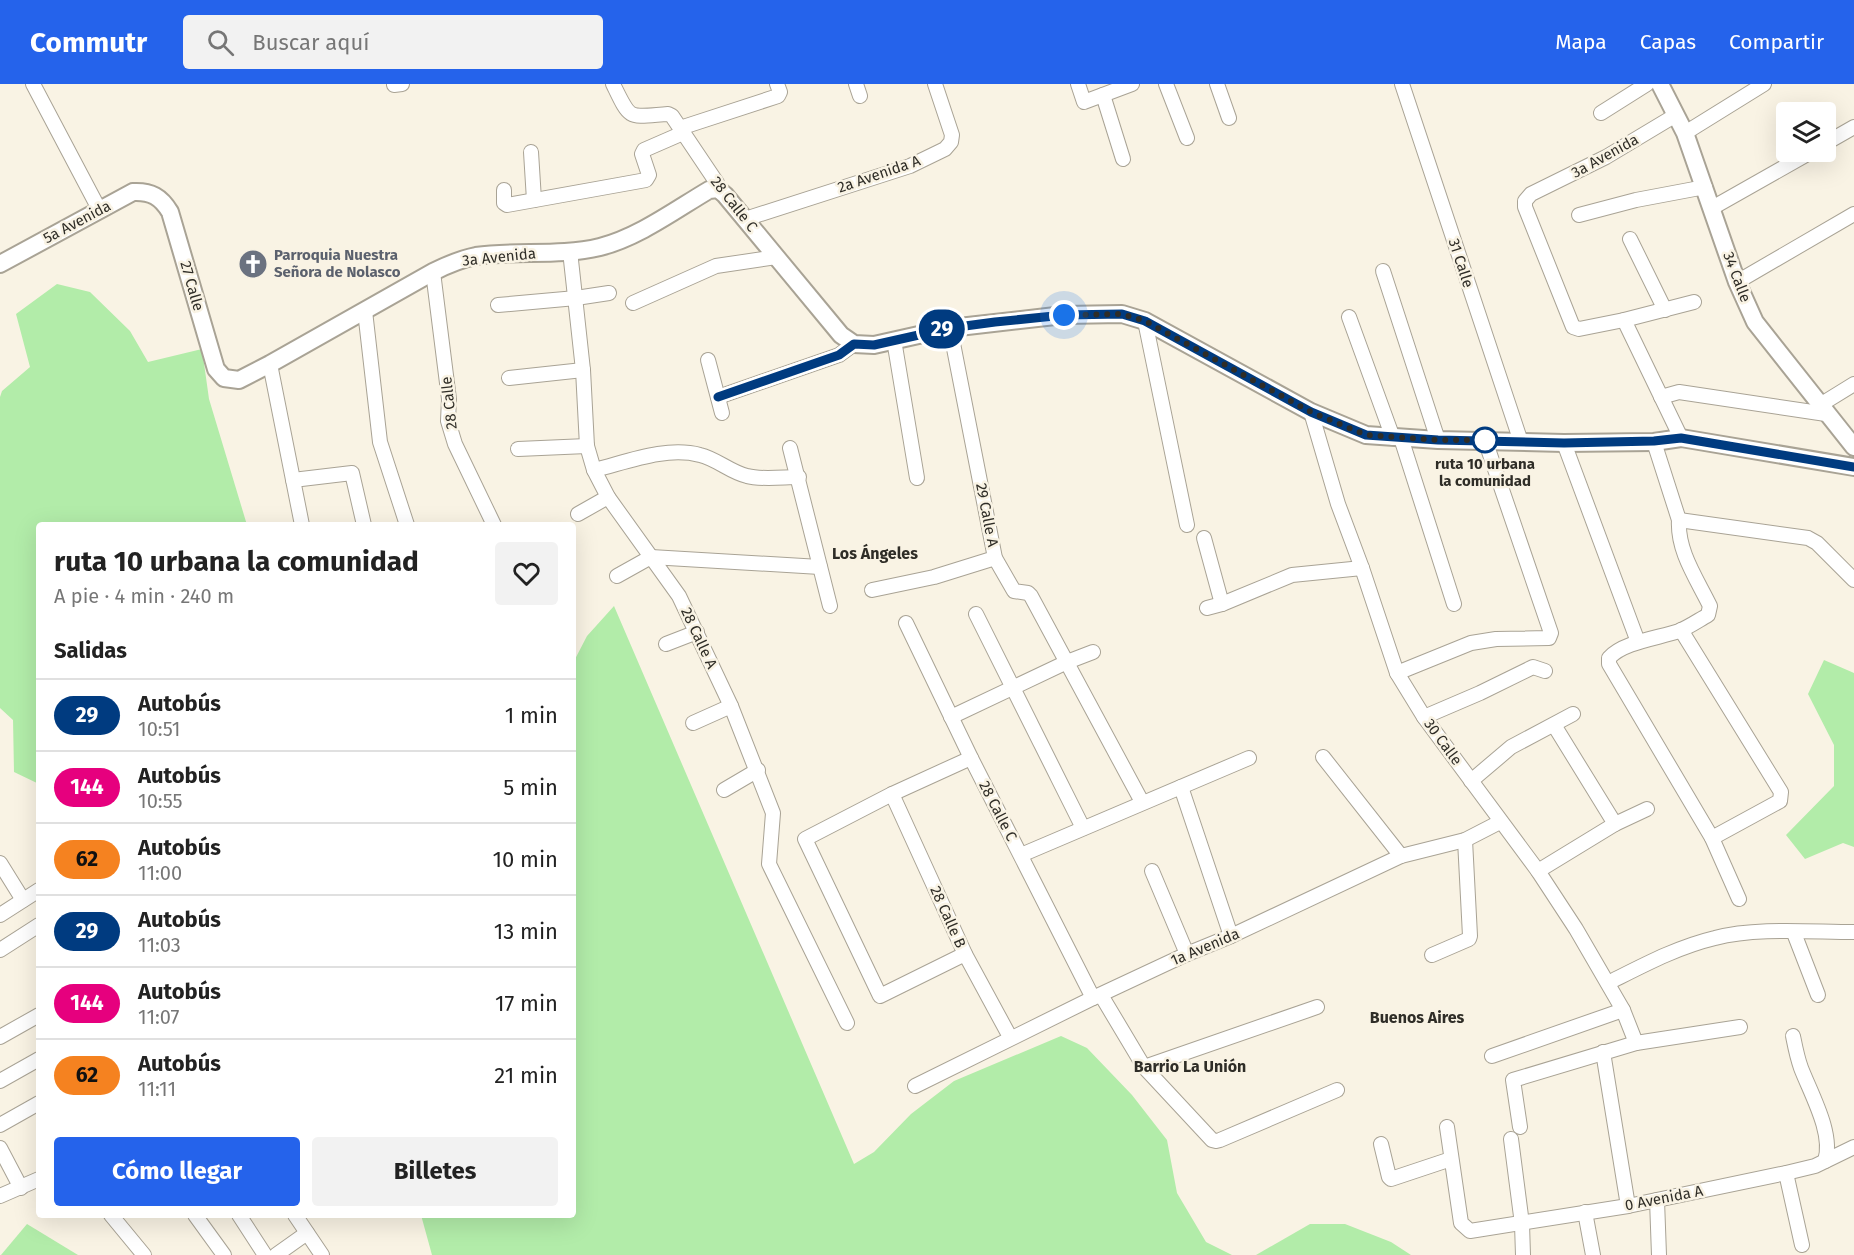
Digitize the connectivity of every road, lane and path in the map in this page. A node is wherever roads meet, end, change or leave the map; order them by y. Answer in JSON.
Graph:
{"nodes":[{"id":1,"x":33,"y":84,"type":"edge"},
{"id":2,"x":612,"y":84,"type":"edge"},
{"id":3,"x":935,"y":84,"type":"edge"},
{"id":4,"x":1078,"y":84,"type":"edge"},
{"id":5,"x":1132,"y":84,"type":"edge"},
{"id":6,"x":1166,"y":84,"type":"edge"},
{"id":7,"x":1217,"y":84,"type":"edge"},
{"id":8,"x":1401,"y":84,"type":"edge"},
{"id":9,"x":1647,"y":84,"type":"edge"},
{"id":10,"x":1660,"y":84,"type":"edge"},
{"id":11,"x":1764,"y":84,"type":"edge"},
{"id":12,"x":779,"y":88,"type":"edge"},
{"id":13,"x":1110,"y":90,"type":"edge"},
{"id":14,"x":1601,"y":113,"type":"dead end"},
{"id":15,"x":1677,"y":115,"type":"junction"},
{"id":16,"x":1229,"y":118,"type":"dead end"},
{"id":17,"x":1854,"y":127,"type":"edge"},
{"id":18,"x":682,"y":130,"type":"junction"},
{"id":19,"x":1685,"y":133,"type":"junction"},
{"id":20,"x":1836,"y":137,"type":"edge"},
{"id":21,"x":1187,"y":138,"type":"dead end"},
{"id":22,"x":531,"y":152,"type":"dead end"},
{"id":23,"x":1123,"y":159,"type":"dead end"},
{"id":24,"x":1794,"y":162,"type":"edge"},
{"id":25,"x":1705,"y":187,"type":"junction"},
{"id":26,"x":504,"y":189,"type":"dead end"},
{"id":27,"x":718,"y":189,"type":"junction"},
{"id":28,"x":156,"y":195,"type":"joint"},
{"id":29,"x":534,"y":200,"type":"junction"},
{"id":30,"x":1713,"y":208,"type":"junction"},
{"id":31,"x":99,"y":209,"type":"junction"},
{"id":32,"x":1854,"y":214,"type":"edge"},
{"id":33,"x":1580,"y":215,"type":"dead end"},
{"id":34,"x":745,"y":219,"type":"junction"},
{"id":35,"x":1630,"y":239,"type":"dead end"},
{"id":36,"x":570,"y":251,"type":"junction"},
{"id":37,"x":776,"y":257,"type":"junction"},
{"id":38,"x":0,"y":264,"type":"edge"},
{"id":39,"x":1383,"y":271,"type":"dead end"},
{"id":40,"x":433,"y":272,"type":"junction"},
{"id":41,"x":1737,"y":282,"type":"junction"},
{"id":42,"x":609,"y":293,"type":"dead end"},
{"id":43,"x":576,"y":298,"type":"junction"},
{"id":44,"x":1695,"y":302,"type":"dead end"},
{"id":45,"x":633,"y":303,"type":"dead end"},
{"id":46,"x":498,"y":305,"type":"dead end"},
{"id":47,"x":1665,"y":310,"type":"junction"},
{"id":48,"x":365,"y":311,"type":"junction"},
{"id":49,"x":1349,"y":317,"type":"dead end"},
{"id":50,"x":1624,"y":320,"type":"junction"},
{"id":51,"x":1145,"y":321,"type":"junction"},
{"id":52,"x":950,"y":328,"type":"junction"},
{"id":53,"x":894,"y":340,"type":"junction"},
{"id":54,"x":854,"y":344,"type":"junction"},
{"id":55,"x":708,"y":360,"type":"dead end"},
{"id":56,"x":270,"y":364,"type":"junction"},
{"id":57,"x":584,"y":370,"type":"junction"},
{"id":58,"x":224,"y":378,"type":"joint"},
{"id":59,"x":509,"y":378,"type":"dead end"},
{"id":60,"x":1854,"y":384,"type":"edge"},
{"id":61,"x":718,"y":397,"type":"junction"},
{"id":62,"x":1661,"y":397,"type":"junction"},
{"id":63,"x":1823,"y":409,"type":"junction"},
{"id":64,"x":1311,"y":412,"type":"junction"},
{"id":65,"x":722,"y":413,"type":"dead end"},
{"id":66,"x":1397,"y":438,"type":"junction"},
{"id":67,"x":1681,"y":438,"type":"junction"},
{"id":68,"x":1438,"y":440,"type":"junction"},
{"id":69,"x":1485,"y":440,"type":"junction"},
{"id":70,"x":1654,"y":441,"type":"junction"},
{"id":71,"x":1521,"y":442,"type":"junction"},
{"id":72,"x":1564,"y":443,"type":"junction"},
{"id":73,"x":1851,"y":443,"type":"edge"},
{"id":74,"x":587,"y":446,"type":"junction"},
{"id":75,"x":790,"y":448,"type":"dead end"},
{"id":76,"x":519,"y":449,"type":"dead end"},
{"id":77,"x":1837,"y":464,"type":"junction"},
{"id":78,"x":1854,"y":467,"type":"edge"},
{"id":79,"x":594,"y":470,"type":"junction"},
{"id":80,"x":799,"y":477,"type":"junction"},
{"id":81,"x":917,"y":478,"type":"dead end"},
{"id":82,"x":294,"y":480,"type":"junction"},
{"id":83,"x":608,"y":497,"type":"junction"},
{"id":84,"x":578,"y":514,"type":"dead end"},
{"id":85,"x":1679,"y":520,"type":"junction"},
{"id":86,"x":301,"y":522,"type":"edge"},
{"id":87,"x":363,"y":522,"type":"edge"},
{"id":88,"x":406,"y":522,"type":"edge"},
{"id":89,"x":493,"y":522,"type":"edge"},
{"id":90,"x":1186,"y":525,"type":"dead end"},
{"id":91,"x":1204,"y":538,"type":"dead end"},
{"id":92,"x":651,"y":557,"type":"junction"},
{"id":93,"x":995,"y":558,"type":"junction"},
{"id":94,"x":820,"y":567,"type":"junction"},
{"id":95,"x":1362,"y":568,"type":"junction"},
{"id":96,"x":617,"y":576,"type":"dead end"},
{"id":97,"x":1854,"y":580,"type":"edge"},
{"id":98,"x":872,"y":590,"type":"dead end"},
{"id":99,"x":1222,"y":604,"type":"junction"},
{"id":100,"x":1454,"y":604,"type":"dead end"},
{"id":101,"x":830,"y":606,"type":"dead end"},
{"id":102,"x":1207,"y":608,"type":"dead end"},
{"id":103,"x":976,"y":614,"type":"dead end"},
{"id":104,"x":906,"y":623,"type":"dead end"},
{"id":105,"x":1681,"y":630,"type":"junction"},
{"id":106,"x":697,"y":632,"type":"junction"},
{"id":107,"x":1638,"y":642,"type":"junction"},
{"id":108,"x":666,"y":644,"type":"dead end"},
{"id":109,"x":1093,"y":652,"type":"dead end"},
{"id":110,"x":1067,"y":662,"type":"junction"},
{"id":111,"x":1545,"y":671,"type":"dead end"},
{"id":112,"x":1397,"y":673,"type":"junction"},
{"id":113,"x":1014,"y":687,"type":"junction"},
{"id":114,"x":731,"y":706,"type":"junction"},
{"id":115,"x":1573,"y":714,"type":"dead end"},
{"id":116,"x":951,"y":717,"type":"junction"},
{"id":117,"x":1424,"y":717,"type":"junction"},
{"id":118,"x":693,"y":723,"type":"dead end"},
{"id":119,"x":1554,"y":725,"type":"junction"},
{"id":120,"x":1323,"y":756,"type":"dead end"},
{"id":121,"x":971,"y":758,"type":"junction"},
{"id":122,"x":1249,"y":758,"type":"dead end"},
{"id":123,"x":758,"y":770,"type":"junction"},
{"id":124,"x":1471,"y":781,"type":"junction"},
{"id":125,"x":1181,"y":787,"type":"junction"},
{"id":126,"x":724,"y":790,"type":"dead end"},
{"id":127,"x":892,"y":794,"type":"junction"},
{"id":128,"x":1142,"y":802,"type":"junction"},
{"id":129,"x":1647,"y":809,"type":"dead end"},
{"id":130,"x":1500,"y":822,"type":"junction"},
{"id":131,"x":1615,"y":824,"type":"junction"},
{"id":132,"x":1083,"y":828,"type":"junction"},
{"id":133,"x":1712,"y":838,"type":"junction"},
{"id":134,"x":1465,"y":840,"type":"junction"},
{"id":135,"x":1022,"y":855,"type":"junction"},
{"id":136,"x":1401,"y":856,"type":"junction"},
{"id":137,"x":0,"y":863,"type":"edge"},
{"id":138,"x":1152,"y":871,"type":"dead end"},
{"id":139,"x":1538,"y":871,"type":"junction"},
{"id":140,"x":36,"y":892,"type":"edge"},
{"id":141,"x":1739,"y":899,"type":"dead end"},
{"id":142,"x":23,"y":900,"type":"junction"},
{"id":143,"x":0,"y":915,"type":"edge"},
{"id":144,"x":36,"y":927,"type":"edge"},
{"id":145,"x":1854,"y":932,"type":"edge"},
{"id":146,"x":1794,"y":933,"type":"junction"},
{"id":147,"x":1231,"y":936,"type":"junction"},
{"id":148,"x":0,"y":950,"type":"edge"},
{"id":149,"x":965,"y":954,"type":"junction"},
{"id":150,"x":1188,"y":954,"type":"junction"},
{"id":151,"x":1432,"y":955,"type":"dead end"},
{"id":152,"x":1608,"y":983,"type":"junction"},
{"id":153,"x":1818,"y":995,"type":"dead end"},
{"id":154,"x":1097,"y":996,"type":"junction"},
{"id":155,"x":1317,"y":1007,"type":"dead end"},
{"id":156,"x":1623,"y":1010,"type":"junction"},
{"id":157,"x":36,"y":1017,"type":"edge"},
{"id":158,"x":848,"y":1023,"type":"dead end"},
{"id":159,"x":1740,"y":1027,"type":"dead end"},
{"id":160,"x":1793,"y":1036,"type":"dead end"},
{"id":161,"x":1010,"y":1037,"type":"junction"},
{"id":162,"x":0,"y":1038,"type":"edge"},
{"id":163,"x":1636,"y":1043,"type":"junction"},
{"id":164,"x":1603,"y":1052,"type":"junction"},
{"id":165,"x":1492,"y":1056,"type":"dead end"},
{"id":166,"x":36,"y":1061,"type":"edge"},
{"id":167,"x":1144,"y":1067,"type":"junction"},
{"id":168,"x":0,"y":1081,"type":"edge"},
{"id":169,"x":915,"y":1086,"type":"dead end"},
{"id":170,"x":1337,"y":1090,"type":"dead end"},
{"id":171,"x":36,"y":1105,"type":"edge"},
{"id":172,"x":0,"y":1125,"type":"edge"},
{"id":173,"x":1447,"y":1127,"type":"dead end"},
{"id":174,"x":1520,"y":1127,"type":"dead end"},
{"id":175,"x":1511,"y":1139,"type":"dead end"},
{"id":176,"x":1381,"y":1144,"type":"dead end"},
{"id":177,"x":1854,"y":1147,"type":"edge"},
{"id":178,"x":0,"y":1148,"type":"edge"},
{"id":179,"x":1451,"y":1159,"type":"junction"},
{"id":180,"x":1825,"y":1161,"type":"junction"},
{"id":181,"x":1786,"y":1173,"type":"junction"},
{"id":182,"x":36,"y":1180,"type":"edge"},
{"id":183,"x":21,"y":1188,"type":"junction"},
{"id":184,"x":0,"y":1196,"type":"edge"},
{"id":185,"x":1657,"y":1200,"type":"junction"},
{"id":186,"x":1628,"y":1206,"type":"junction"},
{"id":187,"x":1585,"y":1212,"type":"junction"},
{"id":188,"x":113,"y":1218,"type":"edge"},
{"id":189,"x":197,"y":1218,"type":"edge"},
{"id":190,"x":241,"y":1218,"type":"edge"},
{"id":191,"x":297,"y":1218,"type":"edge"},
{"id":192,"x":1522,"y":1224,"type":"junction"},
{"id":193,"x":307,"y":1233,"type":"junction"},
{"id":194,"x":1802,"y":1245,"type":"dead end"},
{"id":195,"x":144,"y":1255,"type":"edge"},
{"id":196,"x":224,"y":1255,"type":"edge"},
{"id":197,"x":265,"y":1255,"type":"edge"},
{"id":198,"x":276,"y":1255,"type":"edge"},
{"id":199,"x":322,"y":1255,"type":"edge"},
{"id":200,"x":1523,"y":1255,"type":"edge"},
{"id":201,"x":1593,"y":1255,"type":"edge"},
{"id":202,"x":1659,"y":1255,"type":"edge"}],
"edges":[{"from":1,"to":31,"type":"street"},
{"from":2,"to":18,"type":"street","name":"28 Calle C"},
{"from":3,"to":34,"type":"street","name":"2a Avenida A"},
{"from":4,"to":13,"type":"street"},
{"from":5,"to":13,"type":"street"},
{"from":6,"to":21,"type":"street"},
{"from":7,"to":16,"type":"street"},
{"from":8,"to":71,"type":"street","name":"31 Calle"},
{"from":9,"to":14,"type":"street"},
{"from":10,"to":15,"type":"street","name":"34 Calle"},
{"from":11,"to":19,"type":"street"},
{"from":12,"to":18,"type":"street"},
{"from":13,"to":23,"type":"street"},
{"from":15,"to":19,"type":"street","name":"34 Calle"},
{"from":15,"to":50,"type":"street","name":"3a Avenida"},
{"from":17,"to":20,"type":"street"},
{"from":18,"to":27,"type":"street","name":"28 Calle C"},
{"from":18,"to":29,"type":"street"},
{"from":19,"to":25,"type":"street","name":"34 Calle"},
{"from":22,"to":29,"type":"street"},
{"from":24,"to":30,"type":"street"},
{"from":25,"to":30,"type":"street","name":"34 Calle"},
{"from":25,"to":33,"type":"street"},
{"from":26,"to":29,"type":"street"},
{"from":27,"to":34,"type":"street","name":"28 Calle C"},
{"from":27,"to":36,"type":"street","name":"3a Avenida"},
{"from":28,"to":31,"type":"street","name":"5a Avenida"},
{"from":28,"to":58,"type":"street","name":"27 Calle"},
{"from":30,"to":41,"type":"street","name":"34 Calle"},
{"from":31,"to":38,"type":"street","name":"5a Avenida"},
{"from":32,"to":41,"type":"street"},
{"from":34,"to":37,"type":"street","name":"28 Calle C"},
{"from":35,"to":47,"type":"street"},
{"from":36,"to":40,"type":"street","name":"3a Avenida"},
{"from":36,"to":43,"type":"street","name":"28 Calle A"},
{"from":37,"to":45,"type":"street"},
{"from":37,"to":54,"type":"street","name":"28 Calle C"},
{"from":39,"to":68,"type":"street"},
{"from":40,"to":48,"type":"street","name":"3a Avenida"},
{"from":40,"to":89,"type":"street","name":"28 Calle"},
{"from":41,"to":63,"type":"street","name":"34 Calle"},
{"from":42,"to":43,"type":"street"},
{"from":43,"to":46,"type":"street"},
{"from":43,"to":57,"type":"street","name":"28 Calle A"},
{"from":44,"to":47,"type":"street"},
{"from":47,"to":50,"type":"street"},
{"from":48,"to":56,"type":"street","name":"3a Avenida"},
{"from":48,"to":88,"type":"street"},
{"from":49,"to":66,"type":"street"},
{"from":50,"to":62,"type":"street"},
{"from":51,"to":52,"type":"street"},
{"from":51,"to":64,"type":"street"},
{"from":51,"to":90,"type":"street"},
{"from":52,"to":53,"type":"street"},
{"from":52,"to":93,"type":"street","name":"29 Calle A"},
{"from":53,"to":54,"type":"street"},
{"from":53,"to":81,"type":"street"},
{"from":54,"to":61,"type":"street"},
{"from":55,"to":61,"type":"street"},
{"from":56,"to":58,"type":"street","name":"3a Avenida"},
{"from":56,"to":82,"type":"street"},
{"from":57,"to":59,"type":"street"},
{"from":57,"to":74,"type":"street","name":"28 Calle A"},
{"from":60,"to":63,"type":"street"},
{"from":61,"to":65,"type":"street"},
{"from":62,"to":63,"type":"street"},
{"from":62,"to":67,"type":"street"},
{"from":63,"to":73,"type":"street","name":"34 Calle"},
{"from":64,"to":66,"type":"street"},
{"from":64,"to":95,"type":"street","name":"30 Calle"},
{"from":66,"to":68,"type":"street"},
{"from":66,"to":100,"type":"street"},
{"from":67,"to":70,"type":"street"},
{"from":67,"to":77,"type":"street"},
{"from":68,"to":69,"type":"street"},
{"from":69,"to":71,"type":"street"},
{"from":69,"to":112,"type":"street"},
{"from":70,"to":72,"type":"street"},
{"from":70,"to":85,"type":"street"},
{"from":71,"to":72,"type":"street"},
{"from":72,"to":107,"type":"street"},
{"from":73,"to":77,"type":"street"},
{"from":74,"to":76,"type":"street"},
{"from":74,"to":79,"type":"street","name":"28 Calle A"},
{"from":75,"to":80,"type":"street"},
{"from":77,"to":78,"type":"street"},
{"from":79,"to":80,"type":"street"},
{"from":79,"to":83,"type":"street","name":"28 Calle A"},
{"from":80,"to":94,"type":"street"},
{"from":82,"to":86,"type":"street"},
{"from":82,"to":87,"type":"street"},
{"from":83,"to":84,"type":"street"},
{"from":83,"to":92,"type":"street","name":"28 Calle A"},
{"from":85,"to":97,"type":"street"},
{"from":85,"to":105,"type":"street"},
{"from":91,"to":99,"type":"street"},
{"from":92,"to":94,"type":"street"},
{"from":92,"to":96,"type":"street"},
{"from":92,"to":106,"type":"street","name":"28 Calle A"},
{"from":93,"to":98,"type":"street"},
{"from":93,"to":110,"type":"street","name":"29 Calle A"},
{"from":94,"to":101,"type":"street"},
{"from":95,"to":99,"type":"street"},
{"from":95,"to":112,"type":"street","name":"30 Calle"},
{"from":99,"to":102,"type":"street"},
{"from":103,"to":113,"type":"street"},
{"from":104,"to":116,"type":"street","name":"28 Calle C"},
{"from":105,"to":107,"type":"street"},
{"from":105,"to":133,"type":"street"},
{"from":106,"to":108,"type":"street"},
{"from":106,"to":114,"type":"street","name":"28 Calle A"},
{"from":107,"to":133,"type":"street"},
{"from":109,"to":110,"type":"street"},
{"from":110,"to":113,"type":"street"},
{"from":110,"to":128,"type":"street","name":"29 Calle A"},
{"from":111,"to":117,"type":"street"},
{"from":112,"to":117,"type":"street","name":"30 Calle"},
{"from":113,"to":116,"type":"street"},
{"from":113,"to":132,"type":"street"},
{"from":114,"to":118,"type":"street"},
{"from":114,"to":123,"type":"street","name":"28 Calle A"},
{"from":115,"to":119,"type":"street"},
{"from":116,"to":121,"type":"street","name":"28 Calle C"},
{"from":117,"to":124,"type":"street","name":"30 Calle"},
{"from":119,"to":124,"type":"street"},
{"from":119,"to":131,"type":"street"},
{"from":120,"to":136,"type":"street"},
{"from":121,"to":127,"type":"street"},
{"from":121,"to":135,"type":"street","name":"28 Calle C"},
{"from":122,"to":125,"type":"street"},
{"from":123,"to":126,"type":"street"},
{"from":123,"to":158,"type":"street","name":"28 Calle A"},
{"from":124,"to":130,"type":"street","name":"30 Calle"},
{"from":125,"to":128,"type":"street"},
{"from":125,"to":147,"type":"street"},
{"from":127,"to":149,"type":"street","name":"28 Calle B"},
{"from":127,"to":149,"type":"street"},
{"from":128,"to":132,"type":"street"},
{"from":129,"to":131,"type":"street"},
{"from":130,"to":134,"type":"street","name":"1a Avenida"},
{"from":130,"to":139,"type":"street","name":"30 Calle"},
{"from":131,"to":139,"type":"street"},
{"from":132,"to":135,"type":"street"},
{"from":133,"to":141,"type":"street"},
{"from":134,"to":136,"type":"street","name":"1a Avenida"},
{"from":134,"to":151,"type":"street"},
{"from":135,"to":154,"type":"street","name":"28 Calle C"},
{"from":136,"to":147,"type":"street","name":"1a Avenida"},
{"from":137,"to":142,"type":"street"},
{"from":138,"to":150,"type":"street"},
{"from":139,"to":152,"type":"street","name":"30 Calle"},
{"from":140,"to":142,"type":"street"},
{"from":142,"to":143,"type":"street"},
{"from":144,"to":148,"type":"street"},
{"from":145,"to":146,"type":"street"},
{"from":146,"to":152,"type":"street"},
{"from":146,"to":153,"type":"street"},
{"from":147,"to":150,"type":"street","name":"1a Avenida"},
{"from":149,"to":161,"type":"street","name":"28 Calle B"},
{"from":150,"to":154,"type":"street","name":"1a Avenida"},
{"from":152,"to":156,"type":"street","name":"30 Calle"},
{"from":154,"to":161,"type":"street","name":"1a Avenida"},
{"from":154,"to":167,"type":"street","name":"28 Calle C"},
{"from":155,"to":167,"type":"street"},
{"from":156,"to":163,"type":"street","name":"30 Calle"},
{"from":156,"to":165,"type":"street"},
{"from":157,"to":162,"type":"street"},
{"from":159,"to":163,"type":"street"},
{"from":160,"to":180,"type":"street"},
{"from":161,"to":169,"type":"street","name":"1a Avenida"},
{"from":163,"to":164,"type":"street"},
{"from":164,"to":174,"type":"street"},
{"from":164,"to":186,"type":"street"},
{"from":166,"to":168,"type":"street"},
{"from":167,"to":170,"type":"street","name":"28 Calle C"},
{"from":171,"to":172,"type":"street"},
{"from":173,"to":179,"type":"street"},
{"from":175,"to":192,"type":"street"},
{"from":176,"to":179,"type":"street"},
{"from":177,"to":180,"type":"street","name":"0 Avenida A"},
{"from":178,"to":183,"type":"street"},
{"from":179,"to":192,"type":"street","name":"0 Avenida A"},
{"from":180,"to":181,"type":"street","name":"0 Avenida A"},
{"from":181,"to":185,"type":"street","name":"0 Avenida A"},
{"from":181,"to":194,"type":"street"},
{"from":182,"to":183,"type":"street"},
{"from":183,"to":184,"type":"street"},
{"from":185,"to":186,"type":"street","name":"0 Avenida A"},
{"from":185,"to":202,"type":"street"},
{"from":186,"to":187,"type":"street","name":"0 Avenida A"},
{"from":187,"to":192,"type":"street","name":"0 Avenida A"},
{"from":187,"to":201,"type":"street"},
{"from":188,"to":195,"type":"street"},
{"from":189,"to":196,"type":"street"},
{"from":190,"to":197,"type":"street"},
{"from":191,"to":193,"type":"street"},
{"from":192,"to":200,"type":"street"},
{"from":193,"to":198,"type":"street"},
{"from":193,"to":199,"type":"street"}]}
